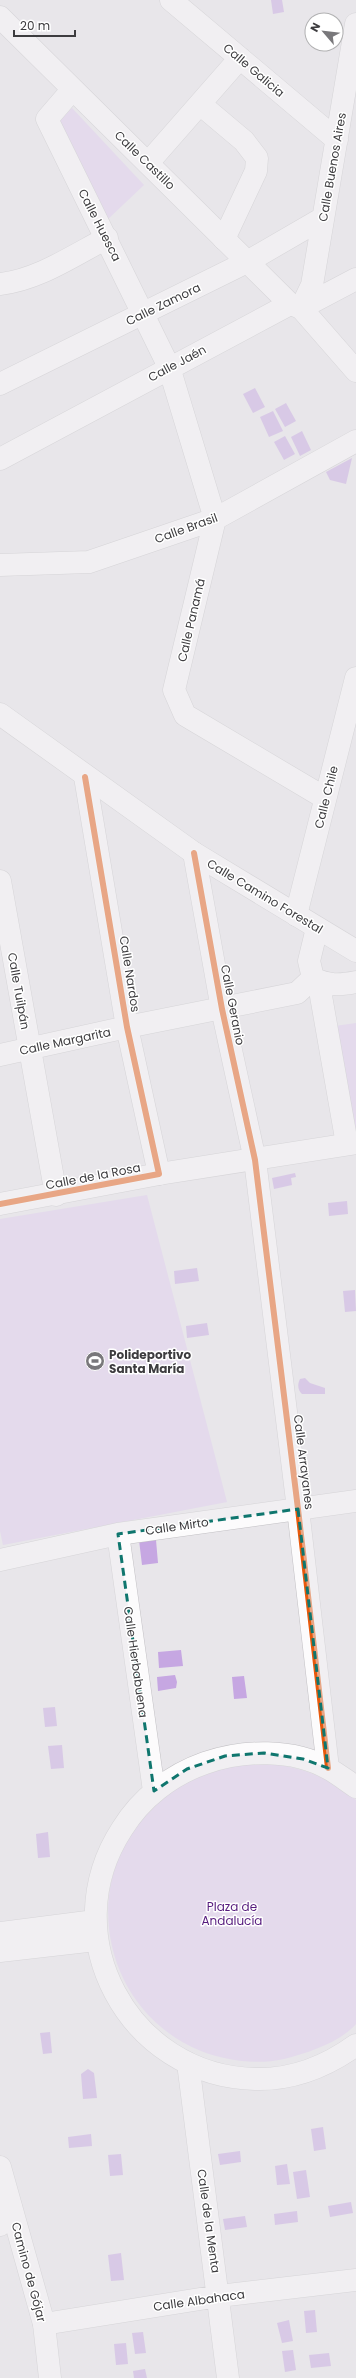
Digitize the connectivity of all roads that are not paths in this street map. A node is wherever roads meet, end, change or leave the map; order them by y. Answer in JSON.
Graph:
{"nodes":[{"id":1,"x":171,"y":0,"type":"edge"},
{"id":2,"x":0,"y":17,"type":"edge"},
{"id":3,"x":356,"y":24,"type":"edge"},
{"id":4,"x":354,"y":55,"type":"edge"},
{"id":5,"x":240,"y":58,"type":"junction"},
{"id":6,"x":72,"y":90,"type":"junction"},
{"id":7,"x":200,"y":104,"type":"junction"},
{"id":8,"x":337,"y":140,"type":"junction"},
{"id":9,"x":148,"y":163,"type":"junction"},
{"id":10,"x":323,"y":218,"type":"junction"},
{"id":11,"x":107,"y":238,"type":"junction"},
{"id":12,"x":224,"y":239,"type":"junction"},
{"id":13,"x":247,"y":262,"type":"junction"},
{"id":14,"x":356,"y":279,"type":"edge"},
{"id":15,"x":0,"y":284,"type":"edge"},
{"id":16,"x":295,"y":306,"type":"junction"},
{"id":17,"x":144,"y":313,"type":"junction"},
{"id":18,"x":169,"y":367,"type":"junction"},
{"id":19,"x":356,"y":371,"type":"edge"},
{"id":20,"x":0,"y":384,"type":"edge"},
{"id":21,"x":356,"y":441,"type":"edge"},
{"id":22,"x":0,"y":459,"type":"edge"},
{"id":23,"x":215,"y":519,"type":"junction"},
{"id":24,"x":0,"y":565,"type":"edge"},
{"id":25,"x":356,"y":678,"type":"edge"},
{"id":26,"x":0,"y":714,"type":"edge"},
{"id":27,"x":85,"y":777,"type":"junction"},
{"id":28,"x":325,"y":798,"type":"junction"},
{"id":29,"x":194,"y":853,"type":"junction"},
{"id":30,"x":0,"y":881,"type":"edge"},
{"id":31,"x":296,"y":915,"type":"junction"},
{"id":32,"x":317,"y":928,"type":"junction"},
{"id":33,"x":356,"y":951,"type":"edge"},
{"id":34,"x":318,"y":981,"type":"junction"},
{"id":35,"x":356,"y":982,"type":"edge"},
{"id":36,"x":222,"y":1010,"type":"junction"},
{"id":37,"x":127,"y":1027,"type":"junction"},
{"id":38,"x":29,"y":1049,"type":"junction"},
{"id":39,"x":0,"y":1055,"type":"edge"},
{"id":40,"x":352,"y":1143,"type":"edge"},
{"id":41,"x":255,"y":1160,"type":"junction"},
{"id":42,"x":159,"y":1174,"type":"junction"},
{"id":43,"x":56,"y":1195,"type":"junction"},
{"id":44,"x":0,"y":1204,"type":"edge"},
{"id":45,"x":356,"y":1501,"type":"edge"},
{"id":46,"x":298,"y":1509,"type":"junction"},
{"id":47,"x":118,"y":1534,"type":"junction"},
{"id":48,"x":0,"y":1560,"type":"edge"},
{"id":49,"x":328,"y":1768,"type":"junction"},
{"id":50,"x":356,"y":1787,"type":"edge"},
{"id":51,"x":154,"y":1791,"type":"junction"},
{"id":52,"x":95,"y":1931,"type":"junction"},
{"id":53,"x":0,"y":1933,"type":"edge"},
{"id":54,"x":0,"y":1951,"type":"edge"},
{"id":55,"x":356,"y":2045,"type":"edge"},
{"id":56,"x":188,"y":2063,"type":"junction"},
{"id":57,"x":0,"y":2166,"type":"edge"},
{"id":58,"x":5,"y":2216,"type":"edge"},
{"id":59,"x":356,"y":2280,"type":"edge"},
{"id":60,"x":219,"y":2296,"type":"junction"},
{"id":61,"x":44,"y":2324,"type":"junction"},
{"id":62,"x":50,"y":2378,"type":"edge"},
{"id":63,"x":228,"y":2378,"type":"edge"}],
"edges":[{"from":1,"to":5,"type":"street","name":"Calle Galicia"},
{"from":2,"to":6,"type":"street","name":"Calle Castillo"},
{"from":3,"to":4,"type":"street","name":"Calle Buenos Aires"},
{"from":4,"to":8,"type":"street","name":"Calle Buenos Aires"},
{"from":5,"to":7,"type":"street"},
{"from":5,"to":8,"type":"street","name":"Calle Galicia"},
{"from":6,"to":9,"type":"street","name":"Calle Castillo"},
{"from":6,"to":11,"type":"street","name":"Calle Huesca"},
{"from":7,"to":9,"type":"street"},
{"from":7,"to":12,"type":"street"},
{"from":8,"to":10,"type":"street","name":"Calle Buenos Aires"},
{"from":9,"to":12,"type":"street","name":"Calle Castillo"},
{"from":10,"to":13,"type":"street","name":"Calle Zamora"},
{"from":10,"to":16,"type":"street","name":"Calle Buenos Aires"},
{"from":11,"to":15,"type":"street"},
{"from":11,"to":17,"type":"street","name":"Calle Huesca"},
{"from":12,"to":13,"type":"street","name":"Calle Castillo"},
{"from":13,"to":16,"type":"street","name":"Calle Castillo"},
{"from":13,"to":17,"type":"street","name":"Calle Zamora"},
{"from":14,"to":16,"type":"street","name":"Calle Jaén"},
{"from":16,"to":18,"type":"street","name":"Calle Jaén"},
{"from":16,"to":19,"type":"street","name":"Calle Castillo"},
{"from":17,"to":18,"type":"street","name":"Calle Huesca"},
{"from":17,"to":20,"type":"street","name":"Calle Zamora"},
{"from":18,"to":22,"type":"street","name":"Calle Jaén"},
{"from":18,"to":23,"type":"street"},
{"from":21,"to":23,"type":"street","name":"Calle Brasil"},
{"from":23,"to":24,"type":"street","name":"Calle Brasil"},
{"from":23,"to":28,"type":"street","name":"Calle Panamá"},
{"from":25,"to":28,"type":"street","name":"Calle Chile"},
{"from":26,"to":27,"type":"street","name":"Calle Camino Forestal"},
{"from":27,"to":29,"type":"street","name":"Calle Camino Forestal"},
{"from":27,"to":37,"type":"street","name":"Calle Nardos"},
{"from":28,"to":31,"type":"street","name":"Calle Chile"},
{"from":29,"to":31,"type":"street","name":"Calle Camino Forestal"},
{"from":29,"to":36,"type":"street","name":"Calle Geranio"},
{"from":30,"to":38,"type":"street","name":"Calle Tuilpán"},
{"from":31,"to":32,"type":"street","name":"Calle Camino Forestal"},
{"from":32,"to":33,"type":"street","name":"Calle Camino Forestal"},
{"from":32,"to":34,"type":"street"},
{"from":34,"to":35,"type":"street"},
{"from":34,"to":36,"type":"street","name":"Calle Margarita"},
{"from":34,"to":40,"type":"street"},
{"from":36,"to":37,"type":"street","name":"Calle Margarita"},
{"from":36,"to":41,"type":"street","name":"Calle Geranio"},
{"from":37,"to":38,"type":"street","name":"Calle Margarita"},
{"from":37,"to":42,"type":"street","name":"Calle Nardos"},
{"from":38,"to":39,"type":"street","name":"Calle Margarita"},
{"from":38,"to":43,"type":"street","name":"Calle Tuilpán"},
{"from":40,"to":41,"type":"street","name":"Calle de la Rosa"},
{"from":41,"to":42,"type":"street","name":"Calle de la Rosa"},
{"from":41,"to":46,"type":"street","name":"Calle Arrayanes"},
{"from":42,"to":43,"type":"street","name":"Calle de la Rosa"},
{"from":43,"to":44,"type":"street","name":"Calle de la Rosa"},
{"from":45,"to":46,"type":"street","name":"Calle Mirto"},
{"from":46,"to":47,"type":"street","name":"Calle Mirto"},
{"from":46,"to":49,"type":"street","name":"Calle Arrayanes"},
{"from":47,"to":48,"type":"street","name":"Calle Mirto"},
{"from":47,"to":51,"type":"street","name":"Calle Hierbabuena"},
{"from":49,"to":50,"type":"street"},
{"from":49,"to":51,"type":"street"},
{"from":51,"to":52,"type":"street"},
{"from":52,"to":53,"type":"street"},
{"from":52,"to":54,"type":"street"},
{"from":52,"to":56,"type":"street"},
{"from":55,"to":56,"type":"street"},
{"from":56,"to":60,"type":"street","name":"Calle de la Menta"},
{"from":57,"to":58,"type":"street","name":"Camino de Gójar"},
{"from":58,"to":61,"type":"street","name":"Camino de Gójar"},
{"from":59,"to":60,"type":"street","name":"Calle Albahaca"},
{"from":60,"to":61,"type":"street","name":"Calle Albahaca"},
{"from":60,"to":63,"type":"street","name":"Calle de la Menta"},
{"from":61,"to":62,"type":"street","name":"Camino de Gójar"}]}
